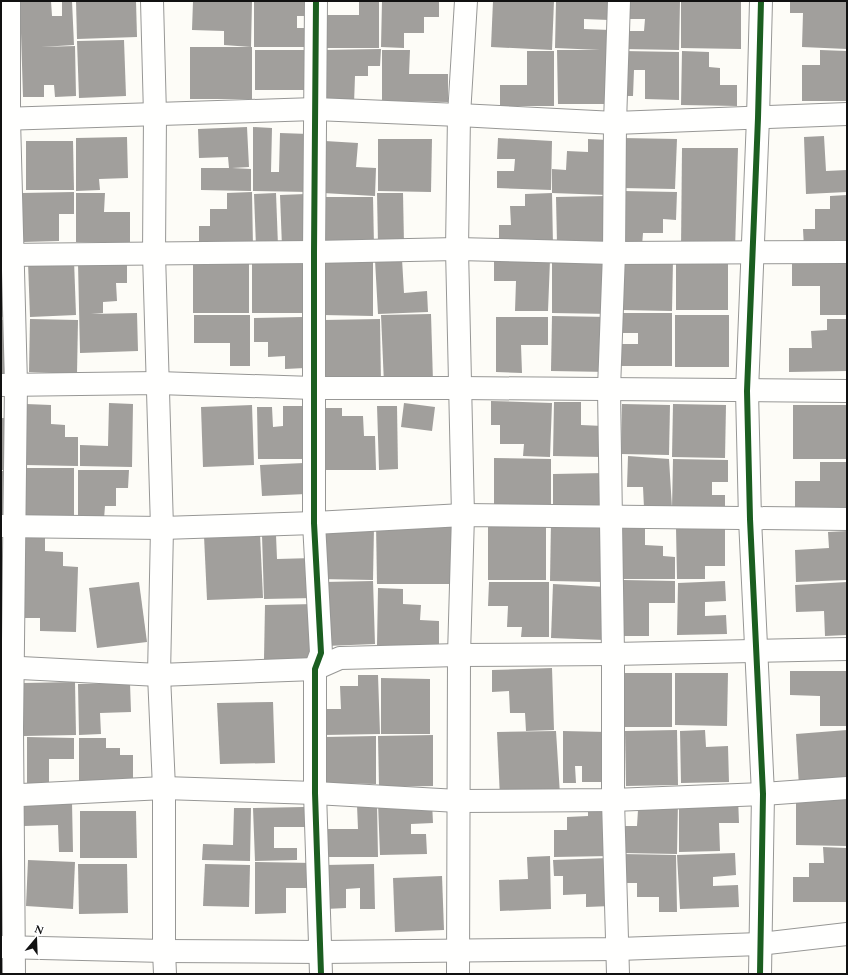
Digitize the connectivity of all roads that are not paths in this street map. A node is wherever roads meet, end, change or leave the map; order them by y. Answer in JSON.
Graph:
{"nodes":[{"id":1,"x":9,"y":1,"type":"edge"},
{"id":2,"x":152,"y":1,"type":"edge"},
{"id":3,"x":316,"y":1,"type":"edge"},
{"id":4,"x":466,"y":1,"type":"edge"},
{"id":5,"x":619,"y":1,"type":"edge"},
{"id":6,"x":760,"y":1,"type":"edge"},
{"id":7,"x":315,"y":109,"type":"junction"},
{"id":8,"x":847,"y":114,"type":"edge"},
{"id":9,"x":155,"y":115,"type":"junction"},
{"id":10,"x":459,"y":115,"type":"junction"},
{"id":11,"x":758,"y":118,"type":"junction"},
{"id":12,"x":5,"y":119,"type":"edge"},
{"id":13,"x":615,"y":123,"type":"junction"},
{"id":14,"x":457,"y":249,"type":"junction"},
{"id":15,"x":753,"y":251,"type":"junction"},
{"id":16,"x":314,"y":252,"type":"junction"},
{"id":17,"x":847,"y":252,"type":"edge"},
{"id":18,"x":614,"y":253,"type":"junction"},
{"id":19,"x":7,"y":254,"type":"edge"},
{"id":20,"x":154,"y":254,"type":"junction"},
{"id":21,"x":158,"y":383,"type":"junction"},
{"id":22,"x":9,"y":384,"type":"edge"},
{"id":23,"x":313,"y":388,"type":"junction"},
{"id":24,"x":460,"y":388,"type":"junction"},
{"id":25,"x":609,"y":389,"type":"junction"},
{"id":26,"x":747,"y":391,"type":"junction"},
{"id":27,"x":847,"y":391,"type":"edge"},
{"id":28,"x":463,"y":515,"type":"junction"},
{"id":29,"x":610,"y":516,"type":"junction"},
{"id":30,"x":750,"y":519,"type":"junction"},
{"id":31,"x":847,"y":519,"type":"edge"},
{"id":32,"x":314,"y":524,"type":"junction"},
{"id":33,"x":8,"y":526,"type":"edge"},
{"id":34,"x":162,"y":528,"type":"junction"},
{"id":35,"x":847,"y":649,"type":"edge"},
{"id":36,"x":756,"y":650,"type":"junction"},
{"id":37,"x":613,"y":654,"type":"junction"},
{"id":38,"x":459,"y":655,"type":"junction"},
{"id":39,"x":7,"y":667,"type":"edge"},
{"id":40,"x":315,"y":669,"type":"junction"},
{"id":41,"x":159,"y":675,"type":"junction"},
{"id":42,"x":164,"y":788,"type":"junction"},
{"id":43,"x":847,"y":788,"type":"edge"},
{"id":44,"x":315,"y":793,"type":"junction"},
{"id":45,"x":763,"y":794,"type":"junction"},
{"id":46,"x":7,"y":796,"type":"edge"},
{"id":47,"x":613,"y":800,"type":"junction"},
{"id":48,"x":458,"y":801,"type":"junction"},
{"id":49,"x":847,"y":934,"type":"edge"},
{"id":50,"x":760,"y":944,"type":"junction"},
{"id":51,"x":7,"y":947,"type":"edge"},
{"id":52,"x":618,"y":950,"type":"junction"},
{"id":53,"x":164,"y":951,"type":"junction"},
{"id":54,"x":321,"y":952,"type":"junction"},
{"id":55,"x":458,"y":952,"type":"junction"},
{"id":56,"x":14,"y":974,"type":"edge"},
{"id":57,"x":165,"y":974,"type":"edge"},
{"id":58,"x":321,"y":974,"type":"edge"},
{"id":59,"x":458,"y":974,"type":"edge"},
{"id":60,"x":618,"y":974,"type":"edge"},
{"id":61,"x":760,"y":974,"type":"edge"}],
"edges":[{"from":1,"to":12,"type":"street"},
{"from":2,"to":9,"type":"street"},
{"from":3,"to":7,"type":"street"},
{"from":4,"to":10,"type":"street"},
{"from":5,"to":13,"type":"street"},
{"from":6,"to":11,"type":"street"},
{"from":7,"to":9,"type":"street"},
{"from":7,"to":10,"type":"street"},
{"from":7,"to":16,"type":"street"},
{"from":8,"to":11,"type":"street"},
{"from":9,"to":12,"type":"street"},
{"from":9,"to":20,"type":"street"},
{"from":10,"to":13,"type":"street"},
{"from":10,"to":14,"type":"street"},
{"from":11,"to":13,"type":"street"},
{"from":11,"to":15,"type":"street"},
{"from":12,"to":19,"type":"street"},
{"from":13,"to":18,"type":"street"},
{"from":14,"to":16,"type":"street"},
{"from":14,"to":18,"type":"street"},
{"from":14,"to":24,"type":"street"},
{"from":15,"to":17,"type":"street"},
{"from":15,"to":18,"type":"street"},
{"from":15,"to":26,"type":"street"},
{"from":16,"to":20,"type":"street"},
{"from":16,"to":23,"type":"street"},
{"from":18,"to":25,"type":"street"},
{"from":19,"to":20,"type":"street"},
{"from":19,"to":22,"type":"street"},
{"from":20,"to":21,"type":"street"},
{"from":21,"to":22,"type":"street"},
{"from":21,"to":23,"type":"street"},
{"from":21,"to":34,"type":"street"},
{"from":22,"to":33,"type":"street"},
{"from":23,"to":24,"type":"street"},
{"from":23,"to":32,"type":"street"},
{"from":24,"to":25,"type":"street"},
{"from":24,"to":28,"type":"street"},
{"from":25,"to":26,"type":"street"},
{"from":25,"to":29,"type":"street"},
{"from":26,"to":27,"type":"street"},
{"from":26,"to":30,"type":"street"},
{"from":28,"to":29,"type":"street"},
{"from":28,"to":32,"type":"street"},
{"from":28,"to":38,"type":"street"},
{"from":29,"to":30,"type":"street"},
{"from":29,"to":37,"type":"street"},
{"from":30,"to":31,"type":"street"},
{"from":30,"to":36,"type":"street"},
{"from":32,"to":34,"type":"street"},
{"from":32,"to":40,"type":"street"},
{"from":33,"to":34,"type":"street"},
{"from":33,"to":39,"type":"street"},
{"from":34,"to":41,"type":"street"},
{"from":35,"to":36,"type":"street"},
{"from":36,"to":37,"type":"street"},
{"from":36,"to":45,"type":"street"},
{"from":37,"to":38,"type":"street"},
{"from":37,"to":47,"type":"street"},
{"from":38,"to":40,"type":"street"},
{"from":38,"to":48,"type":"street"},
{"from":39,"to":41,"type":"street"},
{"from":39,"to":46,"type":"street"},
{"from":40,"to":41,"type":"street"},
{"from":40,"to":44,"type":"street"},
{"from":41,"to":42,"type":"street"},
{"from":42,"to":44,"type":"street"},
{"from":42,"to":46,"type":"street"},
{"from":42,"to":53,"type":"street"},
{"from":43,"to":45,"type":"street"},
{"from":44,"to":48,"type":"street"},
{"from":44,"to":54,"type":"street"},
{"from":45,"to":47,"type":"street"},
{"from":45,"to":50,"type":"street"},
{"from":46,"to":51,"type":"street"},
{"from":47,"to":48,"type":"street"},
{"from":47,"to":52,"type":"street"},
{"from":48,"to":55,"type":"street"},
{"from":49,"to":50,"type":"street"},
{"from":50,"to":52,"type":"street"},
{"from":50,"to":61,"type":"street"},
{"from":51,"to":53,"type":"street"},
{"from":51,"to":56,"type":"street"},
{"from":52,"to":55,"type":"street"},
{"from":52,"to":60,"type":"street"},
{"from":53,"to":54,"type":"street"},
{"from":53,"to":57,"type":"street"},
{"from":54,"to":55,"type":"street"},
{"from":54,"to":58,"type":"street"},
{"from":55,"to":59,"type":"street"}]}
